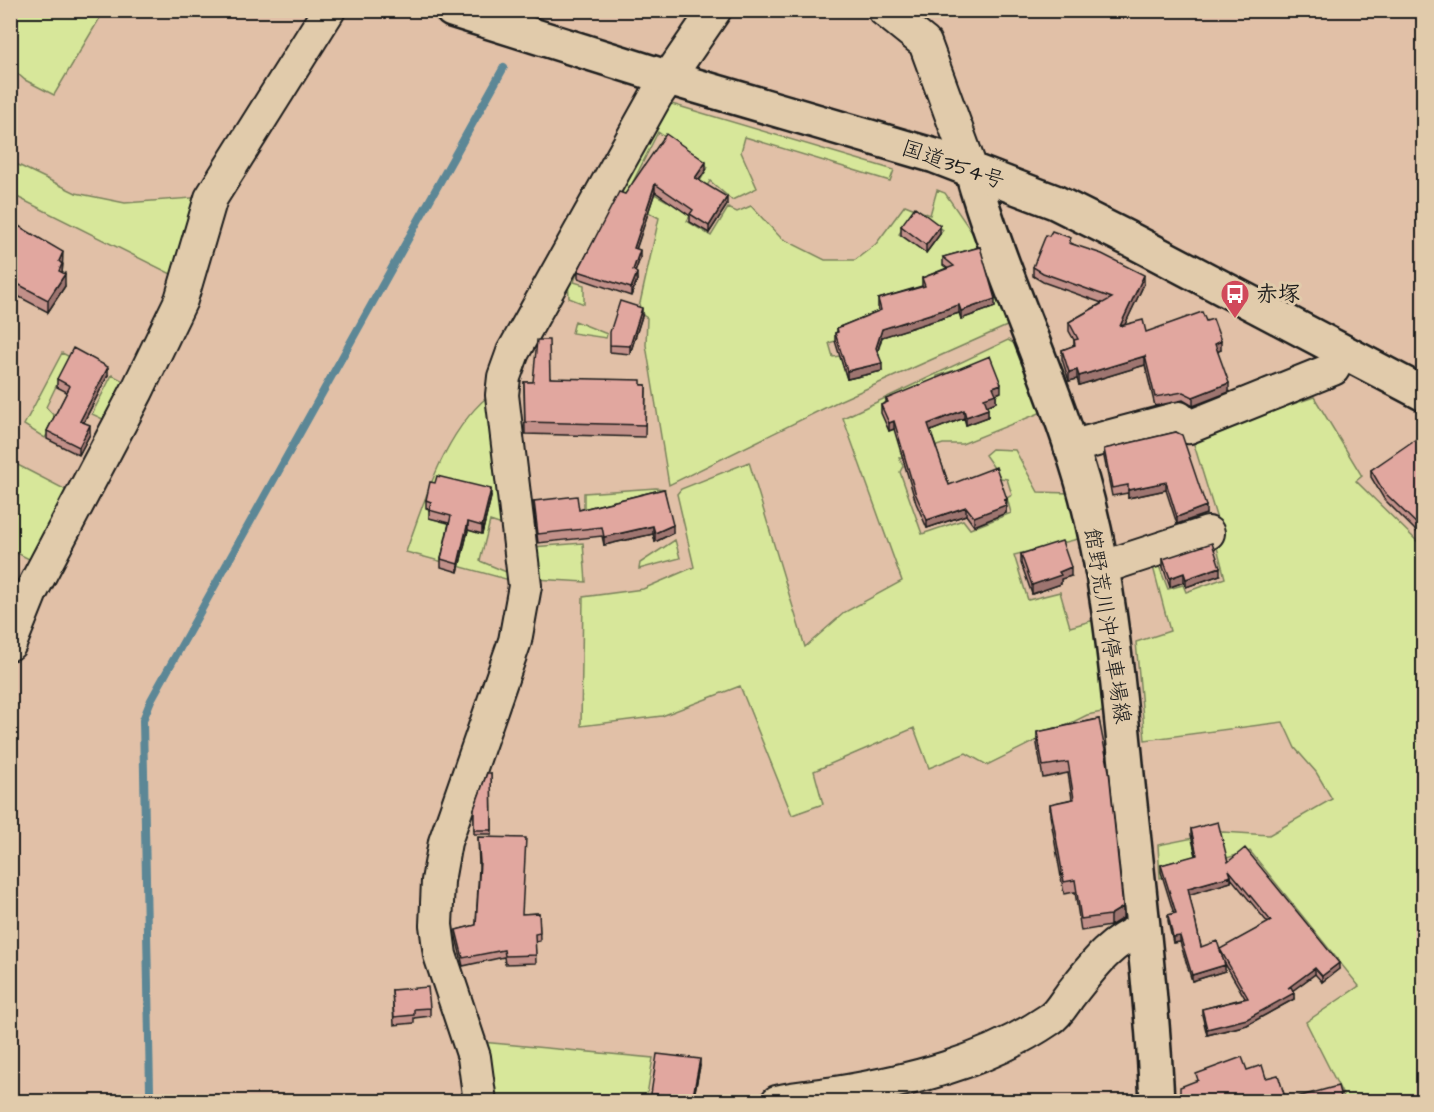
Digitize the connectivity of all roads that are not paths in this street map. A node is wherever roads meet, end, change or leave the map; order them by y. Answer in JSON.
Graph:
{"nodes":[{"id":1,"x":328,"y":10,"type":"edge"},
{"id":2,"x":452,"y":10,"type":"edge"},
{"id":3,"x":715,"y":10,"type":"edge"},
{"id":4,"x":884,"y":10,"type":"edge"},
{"id":5,"x":669,"y":78,"type":"junction"},
{"id":6,"x":971,"y":169,"type":"junction"},
{"id":7,"x":1343,"y":352,"type":"junction"},
{"id":8,"x":1424,"y":394,"type":"edge"},
{"id":9,"x":1070,"y":447,"type":"junction"},
{"id":10,"x":1208,"y":533,"type":"dead end"},
{"id":11,"x":1101,"y":568,"type":"junction"},
{"id":12,"x":10,"y":644,"type":"edge"},
{"id":13,"x":1143,"y":929,"type":"junction"},
{"id":14,"x":480,"y":1101,"type":"edge"},
{"id":15,"x":777,"y":1101,"type":"edge"},
{"id":16,"x":1157,"y":1101,"type":"edge"}],
"edges":[{"from":1,"to":12,"type":"street"},
{"from":2,"to":5,"type":"main road","name":"国道354号"},
{"from":3,"to":5,"type":"street"},
{"from":4,"to":6,"type":"street"},
{"from":5,"to":6,"type":"main road","name":"国道354号"},
{"from":5,"to":14,"type":"street"},
{"from":6,"to":7,"type":"main road","name":"国道354号"},
{"from":6,"to":9,"type":"main road","name":"館野荒川沖停車場線"},
{"from":7,"to":8,"type":"main road","name":"国道354号"},
{"from":7,"to":9,"type":"street"},
{"from":9,"to":11,"type":"main road","name":"館野荒川沖停車場線"},
{"from":10,"to":11,"type":"street"},
{"from":11,"to":13,"type":"main road","name":"館野荒川沖停車場線"},
{"from":13,"to":15,"type":"street"},
{"from":13,"to":16,"type":"main road","name":"館野荒川沖停車場線"}]}
